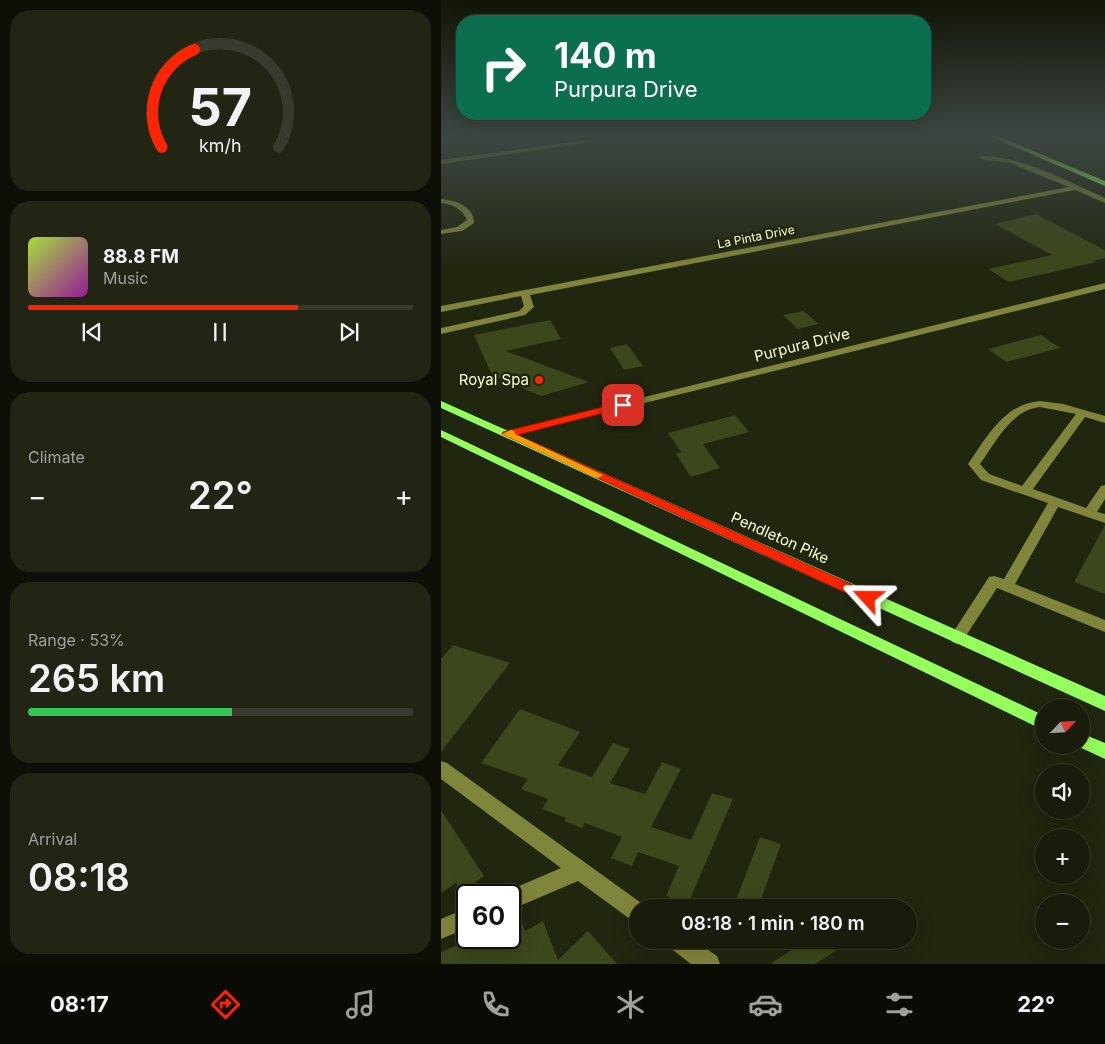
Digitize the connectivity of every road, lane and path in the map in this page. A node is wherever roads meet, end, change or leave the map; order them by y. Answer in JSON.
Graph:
{"nodes":[{"id":1,"x":1057,"y":180,"type":"edge"},
{"id":2,"x":1075,"y":188,"type":"junction"},
{"id":3,"x":441,"y":201,"type":"edge"},
{"id":4,"x":1105,"y":201,"type":"edge"},
{"id":5,"x":441,"y":232,"type":"edge"},
{"id":6,"x":1105,"y":286,"type":"edge"},
{"id":7,"x":525,"y":294,"type":"junction"},
{"id":8,"x":441,"y":310,"type":"edge"},
{"id":9,"x":441,"y":331,"type":"edge"},
{"id":10,"x":441,"y":404,"type":"edge"},
{"id":11,"x":1082,"y":414,"type":"junction"},
{"id":12,"x":1105,"y":420,"type":"edge"},
{"id":13,"x":441,"y":433,"type":"edge"},
{"id":14,"x":507,"y":434,"type":"junction"},
{"id":15,"x":1105,"y":489,"type":"edge"},
{"id":16,"x":1025,"y":492,"type":"junction"},
{"id":17,"x":1055,"y":502,"type":"junction"},
{"id":18,"x":1089,"y":514,"type":"junction"},
{"id":19,"x":1105,"y":519,"type":"edge"},
{"id":20,"x":1007,"y":586,"type":"junction"},
{"id":21,"x":1105,"y":626,"type":"edge"},
{"id":22,"x":957,"y":638,"type":"junction"},
{"id":23,"x":1105,"y":704,"type":"edge"},
{"id":24,"x":1035,"y":718,"type":"edge"},
{"id":25,"x":1090,"y":744,"type":"edge"},
{"id":26,"x":1105,"y":752,"type":"edge"},
{"id":27,"x":441,"y":769,"type":"edge"},
{"id":28,"x":579,"y":870,"type":"junction"},
{"id":29,"x":521,"y":895,"type":"edge"},
{"id":30,"x":629,"y":906,"type":"edge"},
{"id":31,"x":456,"y":923,"type":"edge"},
{"id":32,"x":441,"y":929,"type":"edge"},
{"id":33,"x":688,"y":949,"type":"edge"},
{"id":34,"x":709,"y":964,"type":"edge"}],
"edges":[{"from":1,"to":2,"type":"street"},
{"from":2,"to":4,"type":"street"},
{"from":2,"to":7,"type":"street","name":"La Pinta Drive"},
{"from":3,"to":5,"type":"street"},
{"from":6,"to":14,"type":"street","name":"Purpura Drive"},
{"from":7,"to":8,"type":"street","name":"La Pinta Drive"},
{"from":7,"to":9,"type":"street"},
{"from":10,"to":14,"type":"main road","name":"Pendleton Pike"},
{"from":11,"to":12,"type":"street"},
{"from":11,"to":16,"type":"street"},
{"from":11,"to":16,"type":"street"},
{"from":13,"to":24,"type":"main road"},
{"from":14,"to":22,"type":"main road","name":"Pendleton Pike"},
{"from":15,"to":18,"type":"street"},
{"from":16,"to":17,"type":"street"},
{"from":17,"to":18,"type":"street"},
{"from":17,"to":20,"type":"street"},
{"from":18,"to":19,"type":"street"},
{"from":20,"to":21,"type":"street"},
{"from":20,"to":22,"type":"street"},
{"from":22,"to":23,"type":"main road","name":"Pendleton Pike"},
{"from":25,"to":26,"type":"main road"},
{"from":27,"to":28,"type":"street"},
{"from":28,"to":29,"type":"street"},
{"from":28,"to":30,"type":"street"},
{"from":31,"to":32,"type":"street"},
{"from":33,"to":34,"type":"street"}]}
